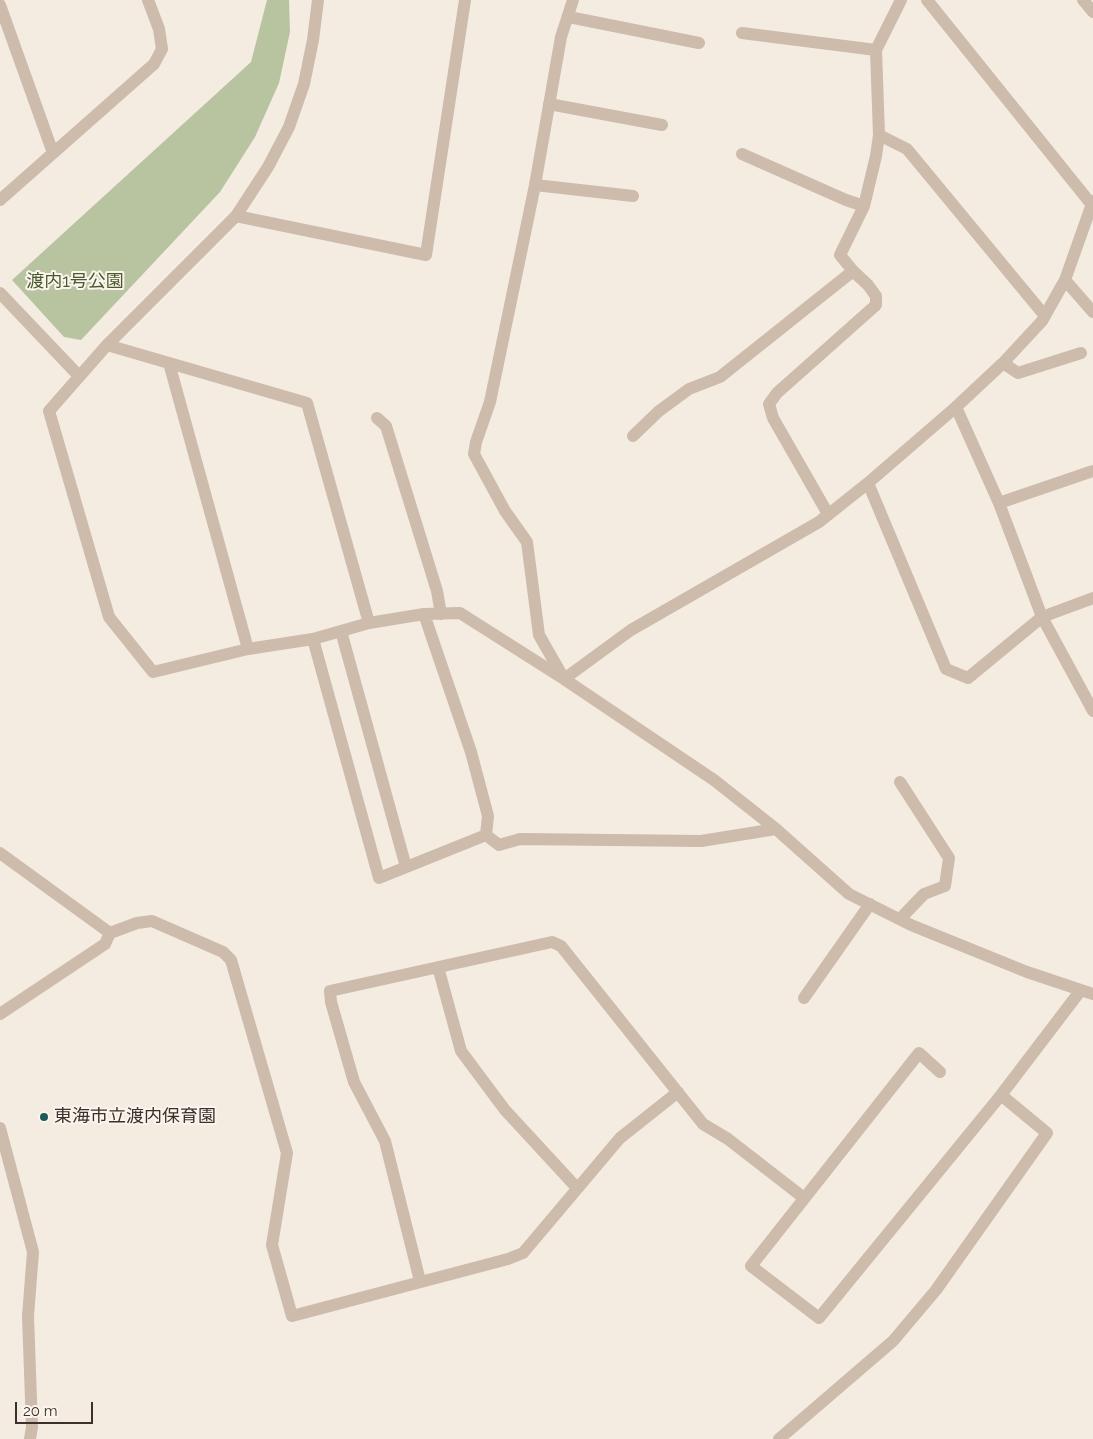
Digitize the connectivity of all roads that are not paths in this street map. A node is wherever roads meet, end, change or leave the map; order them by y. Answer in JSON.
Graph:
{"nodes":[{"id":1,"x":148,"y":0,"type":"edge"},
{"id":2,"x":318,"y":0,"type":"edge"},
{"id":3,"x":465,"y":0,"type":"edge"},
{"id":4,"x":573,"y":0,"type":"edge"},
{"id":5,"x":900,"y":0,"type":"edge"},
{"id":6,"x":927,"y":0,"type":"edge"},
{"id":7,"x":1083,"y":0,"type":"edge"},
{"id":8,"x":0,"y":5,"type":"edge"},
{"id":9,"x":1093,"y":12,"type":"edge"},
{"id":10,"x":569,"y":17,"type":"junction"},
{"id":11,"x":742,"y":33,"type":"dead end"},
{"id":12,"x":699,"y":43,"type":"dead end"},
{"id":13,"x":876,"y":50,"type":"junction"},
{"id":14,"x":549,"y":104,"type":"junction"},
{"id":15,"x":662,"y":125,"type":"dead end"},
{"id":16,"x":879,"y":135,"type":"junction"},
{"id":17,"x":53,"y":153,"type":"junction"},
{"id":18,"x":742,"y":154,"type":"dead end"},
{"id":19,"x":535,"y":185,"type":"junction"},
{"id":20,"x":633,"y":196,"type":"dead end"},
{"id":21,"x":0,"y":200,"type":"edge"},
{"id":22,"x":1092,"y":203,"type":"edge"},
{"id":23,"x":864,"y":206,"type":"junction"},
{"id":24,"x":236,"y":216,"type":"junction"},
{"id":25,"x":853,"y":271,"type":"junction"},
{"id":26,"x":1066,"y":280,"type":"junction"},
{"id":27,"x":0,"y":293,"type":"edge"},
{"id":28,"x":1093,"y":312,"type":"edge"},
{"id":29,"x":1045,"y":316,"type":"junction"},
{"id":30,"x":107,"y":345,"type":"junction"},
{"id":31,"x":1081,"y":353,"type":"dead end"},
{"id":32,"x":169,"y":363,"type":"junction"},
{"id":33,"x":1003,"y":363,"type":"junction"},
{"id":34,"x":79,"y":376,"type":"junction"},
{"id":35,"x":956,"y":407,"type":"junction"},
{"id":36,"x":377,"y":418,"type":"dead end"},
{"id":37,"x":633,"y":436,"type":"dead end"},
{"id":38,"x":1093,"y":471,"type":"edge"},
{"id":39,"x":868,"y":483,"type":"junction"},
{"id":40,"x":999,"y":503,"type":"junction"},
{"id":41,"x":828,"y":514,"type":"junction"},
{"id":42,"x":1093,"y":598,"type":"edge"},
{"id":43,"x":424,"y":614,"type":"junction"},
{"id":44,"x":441,"y":614,"type":"junction"},
{"id":45,"x":1042,"y":617,"type":"junction"},
{"id":46,"x":369,"y":623,"type":"junction"},
{"id":47,"x":341,"y":631,"type":"junction"},
{"id":48,"x":313,"y":639,"type":"junction"},
{"id":49,"x":248,"y":649,"type":"junction"},
{"id":50,"x":564,"y":679,"type":"junction"},
{"id":51,"x":1093,"y":711,"type":"edge"},
{"id":52,"x":900,"y":782,"type":"dead end"},
{"id":53,"x":776,"y":829,"type":"junction"},
{"id":54,"x":486,"y":835,"type":"junction"},
{"id":55,"x":0,"y":853,"type":"edge"},
{"id":56,"x":406,"y":867,"type":"junction"},
{"id":57,"x":870,"y":904,"type":"junction"},
{"id":58,"x":900,"y":919,"type":"junction"},
{"id":59,"x":110,"y":933,"type":"junction"},
{"id":60,"x":438,"y":967,"type":"junction"},
{"id":61,"x":1087,"y":992,"type":"edge"},
{"id":62,"x":804,"y":998,"type":"dead end"},
{"id":63,"x":0,"y":1014,"type":"edge"},
{"id":64,"x":940,"y":1072,"type":"dead end"},
{"id":65,"x":678,"y":1092,"type":"junction"},
{"id":66,"x":1001,"y":1095,"type":"junction"},
{"id":67,"x":0,"y":1128,"type":"edge"},
{"id":68,"x":577,"y":1188,"type":"junction"},
{"id":69,"x":804,"y":1198,"type":"junction"},
{"id":70,"x":420,"y":1282,"type":"junction"},
{"id":71,"x":30,"y":1439,"type":"edge"},
{"id":72,"x":779,"y":1439,"type":"edge"}],
"edges":[{"from":1,"to":17,"type":"street"},
{"from":2,"to":24,"type":"street"},
{"from":3,"to":24,"type":"street"},
{"from":4,"to":10,"type":"street"},
{"from":5,"to":13,"type":"street"},
{"from":6,"to":22,"type":"street"},
{"from":7,"to":9,"type":"street"},
{"from":8,"to":17,"type":"street"},
{"from":10,"to":12,"type":"street"},
{"from":10,"to":14,"type":"street"},
{"from":11,"to":13,"type":"street"},
{"from":13,"to":16,"type":"street"},
{"from":14,"to":15,"type":"street"},
{"from":14,"to":19,"type":"street"},
{"from":16,"to":23,"type":"street"},
{"from":16,"to":29,"type":"street"},
{"from":17,"to":21,"type":"street"},
{"from":18,"to":23,"type":"street"},
{"from":19,"to":20,"type":"street"},
{"from":19,"to":50,"type":"street"},
{"from":22,"to":26,"type":"street"},
{"from":23,"to":25,"type":"street"},
{"from":24,"to":30,"type":"street"},
{"from":25,"to":37,"type":"street"},
{"from":25,"to":41,"type":"street"},
{"from":26,"to":28,"type":"street"},
{"from":26,"to":29,"type":"street"},
{"from":27,"to":34,"type":"street"},
{"from":29,"to":33,"type":"street"},
{"from":30,"to":32,"type":"street"},
{"from":30,"to":34,"type":"street"},
{"from":31,"to":33,"type":"street"},
{"from":32,"to":46,"type":"street"},
{"from":32,"to":49,"type":"street"},
{"from":33,"to":35,"type":"street"},
{"from":34,"to":49,"type":"street"},
{"from":35,"to":39,"type":"street"},
{"from":35,"to":40,"type":"street"},
{"from":36,"to":44,"type":"street"},
{"from":38,"to":40,"type":"street"},
{"from":39,"to":41,"type":"street"},
{"from":39,"to":45,"type":"street"},
{"from":40,"to":45,"type":"street"},
{"from":41,"to":50,"type":"street"},
{"from":42,"to":45,"type":"street"},
{"from":43,"to":44,"type":"street"},
{"from":43,"to":46,"type":"street"},
{"from":43,"to":54,"type":"street"},
{"from":44,"to":50,"type":"street"},
{"from":45,"to":51,"type":"street"},
{"from":46,"to":47,"type":"street"},
{"from":47,"to":48,"type":"street"},
{"from":47,"to":56,"type":"street"},
{"from":48,"to":49,"type":"street"},
{"from":48,"to":56,"type":"street"},
{"from":50,"to":53,"type":"street"},
{"from":52,"to":58,"type":"street"},
{"from":53,"to":54,"type":"street"},
{"from":53,"to":57,"type":"street"},
{"from":54,"to":56,"type":"street"},
{"from":55,"to":59,"type":"street"},
{"from":57,"to":58,"type":"street"},
{"from":57,"to":62,"type":"street"},
{"from":58,"to":61,"type":"street"},
{"from":59,"to":63,"type":"street"},
{"from":59,"to":70,"type":"street"},
{"from":60,"to":65,"type":"street"},
{"from":60,"to":68,"type":"street"},
{"from":60,"to":70,"type":"street"},
{"from":61,"to":66,"type":"street"},
{"from":64,"to":69,"type":"street"},
{"from":65,"to":68,"type":"street"},
{"from":65,"to":69,"type":"street"},
{"from":66,"to":69,"type":"street"},
{"from":66,"to":72,"type":"street"},
{"from":67,"to":71,"type":"street"},
{"from":68,"to":70,"type":"street"}]}
